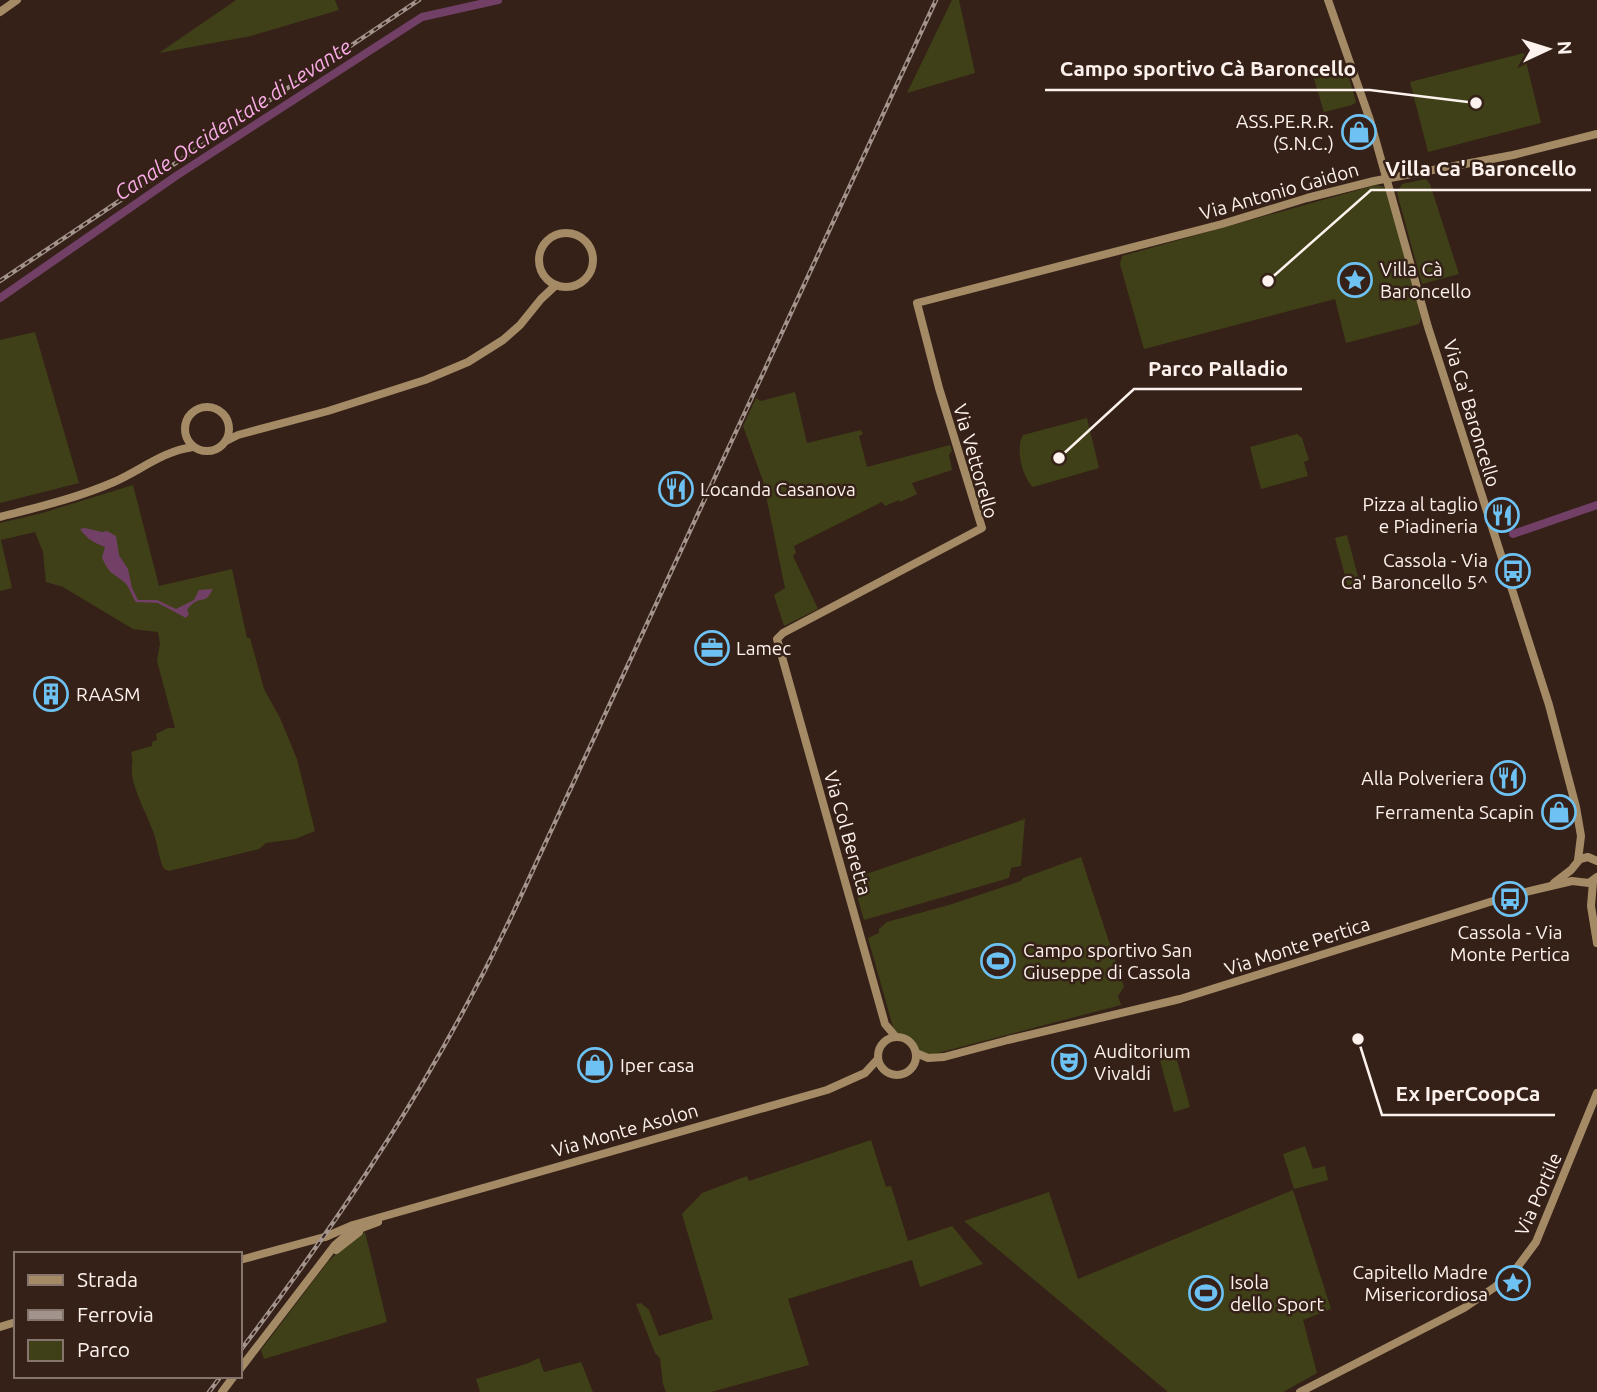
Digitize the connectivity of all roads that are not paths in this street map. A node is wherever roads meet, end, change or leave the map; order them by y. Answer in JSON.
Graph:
{"nodes":[{"id":1,"x":18,"y":0,"type":"edge"},
{"id":2,"x":1328,"y":0,"type":"edge"},
{"id":3,"x":0,"y":12,"type":"edge"},
{"id":4,"x":1597,"y":134,"type":"edge"},
{"id":5,"x":1388,"y":179,"type":"junction"},
{"id":6,"x":547,"y":279,"type":"junction"},
{"id":7,"x":556,"y":285,"type":"junction"},
{"id":8,"x":541,"y":299,"type":"junction"},
{"id":9,"x":917,"y":303,"type":"joint"},
{"id":10,"x":227,"y":420,"type":"junction"},
{"id":11,"x":184,"y":431,"type":"junction"},
{"id":12,"x":245,"y":432,"type":"junction"},
{"id":13,"x":226,"y":441,"type":"junction"},
{"id":14,"x":193,"y":447,"type":"junction"},
{"id":15,"x":169,"y":453,"type":"junction"},
{"id":16,"x":0,"y":517,"type":"edge"},
{"id":17,"x":778,"y":637,"type":"joint"},
{"id":18,"x":1581,"y":836,"type":"junction"},
{"id":19,"x":1578,"y":860,"type":"junction"},
{"id":20,"x":1595,"y":861,"type":"edge"},
{"id":21,"x":1573,"y":868,"type":"junction"},
{"id":22,"x":1595,"y":880,"type":"edge"},
{"id":23,"x":1579,"y":882,"type":"junction"},
{"id":24,"x":1552,"y":885,"type":"junction"},
{"id":25,"x":1591,"y":906,"type":"junction"},
{"id":26,"x":1597,"y":943,"type":"edge"},
{"id":27,"x":886,"y":1024,"type":"junction"},
{"id":28,"x":895,"y":1036,"type":"junction"},
{"id":29,"x":884,"y":1041,"type":"junction"},
{"id":30,"x":916,"y":1053,"type":"junction"},
{"id":31,"x":928,"y":1058,"type":"junction"},
{"id":32,"x":877,"y":1060,"type":"junction"},
{"id":33,"x":914,"y":1064,"type":"junction"},
{"id":34,"x":884,"y":1070,"type":"junction"},
{"id":35,"x":864,"y":1073,"type":"junction"},
{"id":36,"x":1597,"y":1093,"type":"edge"},
{"id":37,"x":363,"y":1226,"type":"junction"},
{"id":38,"x":331,"y":1238,"type":"junction"},
{"id":39,"x":331,"y":1254,"type":"junction"},
{"id":40,"x":242,"y":1260,"type":"edge"},
{"id":41,"x":242,"y":1366,"type":"edge"},
{"id":42,"x":1300,"y":1392,"type":"edge"}],
"edges":[{"from":1,"to":3,"type":"main road"},
{"from":2,"to":5,"type":"main road","name":"Via Ca' Baroncello"},
{"from":4,"to":5,"type":"main road","name":"Via Antonio Gaidon"},
{"from":5,"to":9,"type":"main road","name":"Via Antonio Gaidon"},
{"from":5,"to":18,"type":"main road","name":"Via Ca' Baroncello"},
{"from":6,"to":7,"type":"main road"},
{"from":6,"to":7,"type":"main road"},
{"from":6,"to":8,"type":"main road"},
{"from":7,"to":8,"type":"main road"},
{"from":8,"to":12,"type":"main road"},
{"from":9,"to":17,"type":"main road","name":"Via Vettorello"},
{"from":10,"to":11,"type":"main road"},
{"from":10,"to":12,"type":"main road"},
{"from":10,"to":13,"type":"main road"},
{"from":11,"to":14,"type":"main road"},
{"from":11,"to":15,"type":"main road"},
{"from":12,"to":13,"type":"main road"},
{"from":13,"to":14,"type":"main road"},
{"from":14,"to":15,"type":"main road"},
{"from":15,"to":16,"type":"main road"},
{"from":17,"to":27,"type":"main road","name":"Via Col Beretta"},
{"from":18,"to":19,"type":"main road","name":"Via Ca' Baroncello"},
{"from":18,"to":20,"type":"main road","name":"Via Ca' Baroncello"},
{"from":19,"to":20,"type":"main road"},
{"from":19,"to":21,"type":"main road","name":"Via Monte Pertica"},
{"from":21,"to":23,"type":"main road"},
{"from":21,"to":24,"type":"main road","name":"Via Monte Pertica"},
{"from":22,"to":23,"type":"main road","name":"Via Monte Pertica"},
{"from":22,"to":25,"type":"main road"},
{"from":23,"to":24,"type":"main road","name":"Via Monte Pertica"},
{"from":23,"to":25,"type":"main road"},
{"from":24,"to":31,"type":"main road","name":"Via Monte Pertica"},
{"from":25,"to":26,"type":"main road"},
{"from":27,"to":28,"type":"main road","name":"Via Col Beretta"},
{"from":27,"to":29,"type":"main road"},
{"from":28,"to":29,"type":"main road"},
{"from":28,"to":30,"type":"main road"},
{"from":29,"to":32,"type":"main road"},
{"from":30,"to":31,"type":"main road"},
{"from":30,"to":33,"type":"main road"},
{"from":31,"to":33,"type":"main road","name":"Via Monte Pertica"},
{"from":32,"to":34,"type":"main road"},
{"from":32,"to":35,"type":"main road","name":"Via Monte Asolon"},
{"from":33,"to":34,"type":"main road"},
{"from":34,"to":35,"type":"main road","name":"Via Monte Asolon"},
{"from":35,"to":37,"type":"main road","name":"Via Monte Asolon"},
{"from":36,"to":42,"type":"main road","name":"Via Portile"},
{"from":37,"to":38,"type":"main road","name":"Via Monte Asolon"},
{"from":37,"to":38,"type":"main road","name":"Via Monte Asolon"},
{"from":37,"to":39,"type":"main road"},
{"from":38,"to":39,"type":"main road"},
{"from":38,"to":40,"type":"main road","name":"Via Monte Asolon"},
{"from":39,"to":41,"type":"main road"}]}
